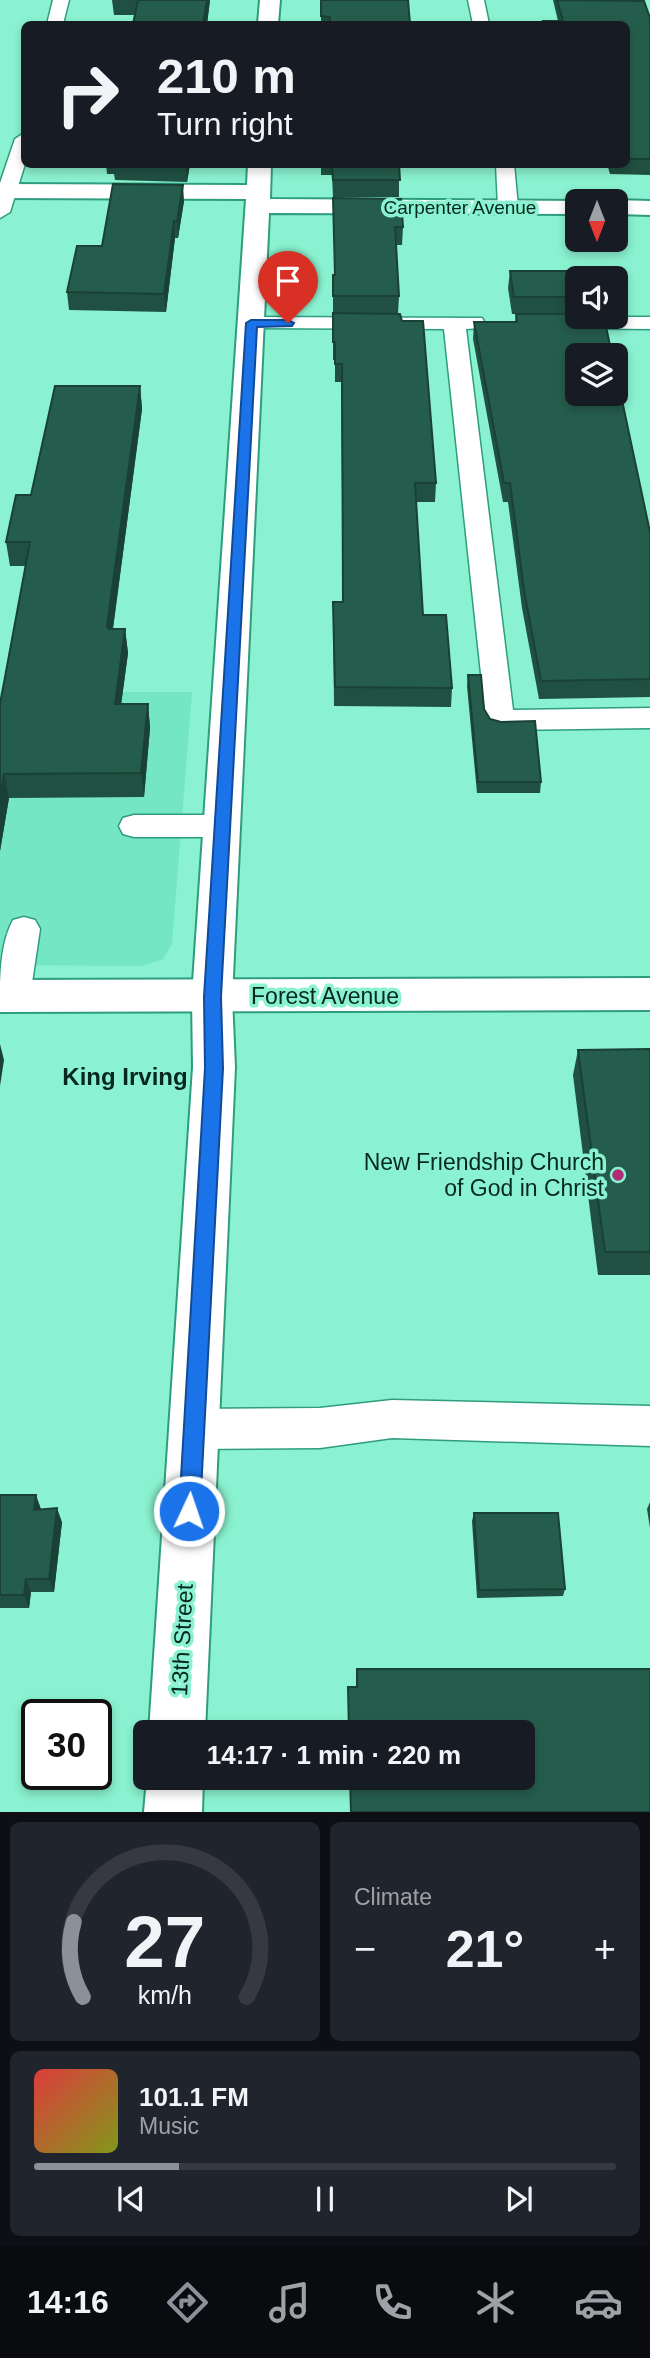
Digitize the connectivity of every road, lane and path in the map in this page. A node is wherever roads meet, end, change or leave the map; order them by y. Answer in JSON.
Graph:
{"nodes":[{"id":1,"x":61,"y":0,"type":"edge"},
{"id":2,"x":270,"y":0,"type":"edge"},
{"id":3,"x":476,"y":0,"type":"edge"},
{"id":4,"x":56,"y":21,"type":"edge"},
{"id":5,"x":268,"y":21,"type":"edge"},
{"id":6,"x":480,"y":21,"type":"edge"},
{"id":7,"x":21,"y":147,"type":"edge"},
{"id":8,"x":505,"y":168,"type":"edge"},
{"id":9,"x":259,"y":188,"type":"edge"},
{"id":10,"x":2,"y":198,"type":"edge"},
{"id":11,"x":508,"y":207,"type":"junction"},
{"id":12,"x":565,"y":207,"type":"edge"},
{"id":13,"x":628,"y":208,"type":"edge"},
{"id":14,"x":649,"y":210,"type":"edge"},
{"id":15,"x":251,"y":323,"type":"junction"},
{"id":16,"x":454,"y":323,"type":"junction"},
{"id":17,"x":493,"y":323,"type":"edge"},
{"id":18,"x":545,"y":323,"type":"edge"},
{"id":19,"x":650,"y":323,"type":"edge"},
{"id":20,"x":650,"y":718,"type":"edge"},
{"id":21,"x":134,"y":826,"type":"dead end"},
{"id":22,"x":222,"y":826,"type":"junction"},
{"id":23,"x":24,"y":929,"type":"dead end"},
{"id":24,"x":650,"y":994,"type":"edge"},
{"id":25,"x":7,"y":996,"type":"edge"},
{"id":26,"x":212,"y":997,"type":"junction"},
{"id":27,"x":650,"y":1426,"type":"edge"},
{"id":28,"x":194,"y":1429,"type":"junction"},
{"id":29,"x":178,"y":1720,"type":"edge"},
{"id":30,"x":174,"y":1790,"type":"edge"},
{"id":31,"x":173,"y":1812,"type":"edge"}],
"edges":[{"from":1,"to":4,"type":"lane"},
{"from":2,"to":5,"type":"street"},
{"from":3,"to":6,"type":"lane"},
{"from":7,"to":10,"type":"lane"},
{"from":8,"to":11,"type":"lane"},
{"from":9,"to":10,"type":"street","name":"Carpenter Avenue"},
{"from":9,"to":11,"type":"street","name":"Carpenter Avenue"},
{"from":9,"to":15,"type":"street","name":"13th Street"},
{"from":11,"to":12,"type":"street","name":"Carpenter Avenue"},
{"from":13,"to":14,"type":"street"},
{"from":15,"to":16,"type":"lane"},
{"from":15,"to":22,"type":"street","name":"13th Street"},
{"from":16,"to":17,"type":"lane"},
{"from":16,"to":20,"type":"lane"},
{"from":18,"to":19,"type":"lane"},
{"from":21,"to":22,"type":"lane"},
{"from":22,"to":26,"type":"street","name":"13th Street"},
{"from":23,"to":25,"type":"lane"},
{"from":24,"to":26,"type":"street","name":"Forest Avenue"},
{"from":25,"to":26,"type":"street","name":"Forest Avenue"},
{"from":26,"to":28,"type":"street","name":"13th Street"},
{"from":27,"to":28,"type":"lane"},
{"from":28,"to":29,"type":"street","name":"13th Street"},
{"from":30,"to":31,"type":"street"}]}
